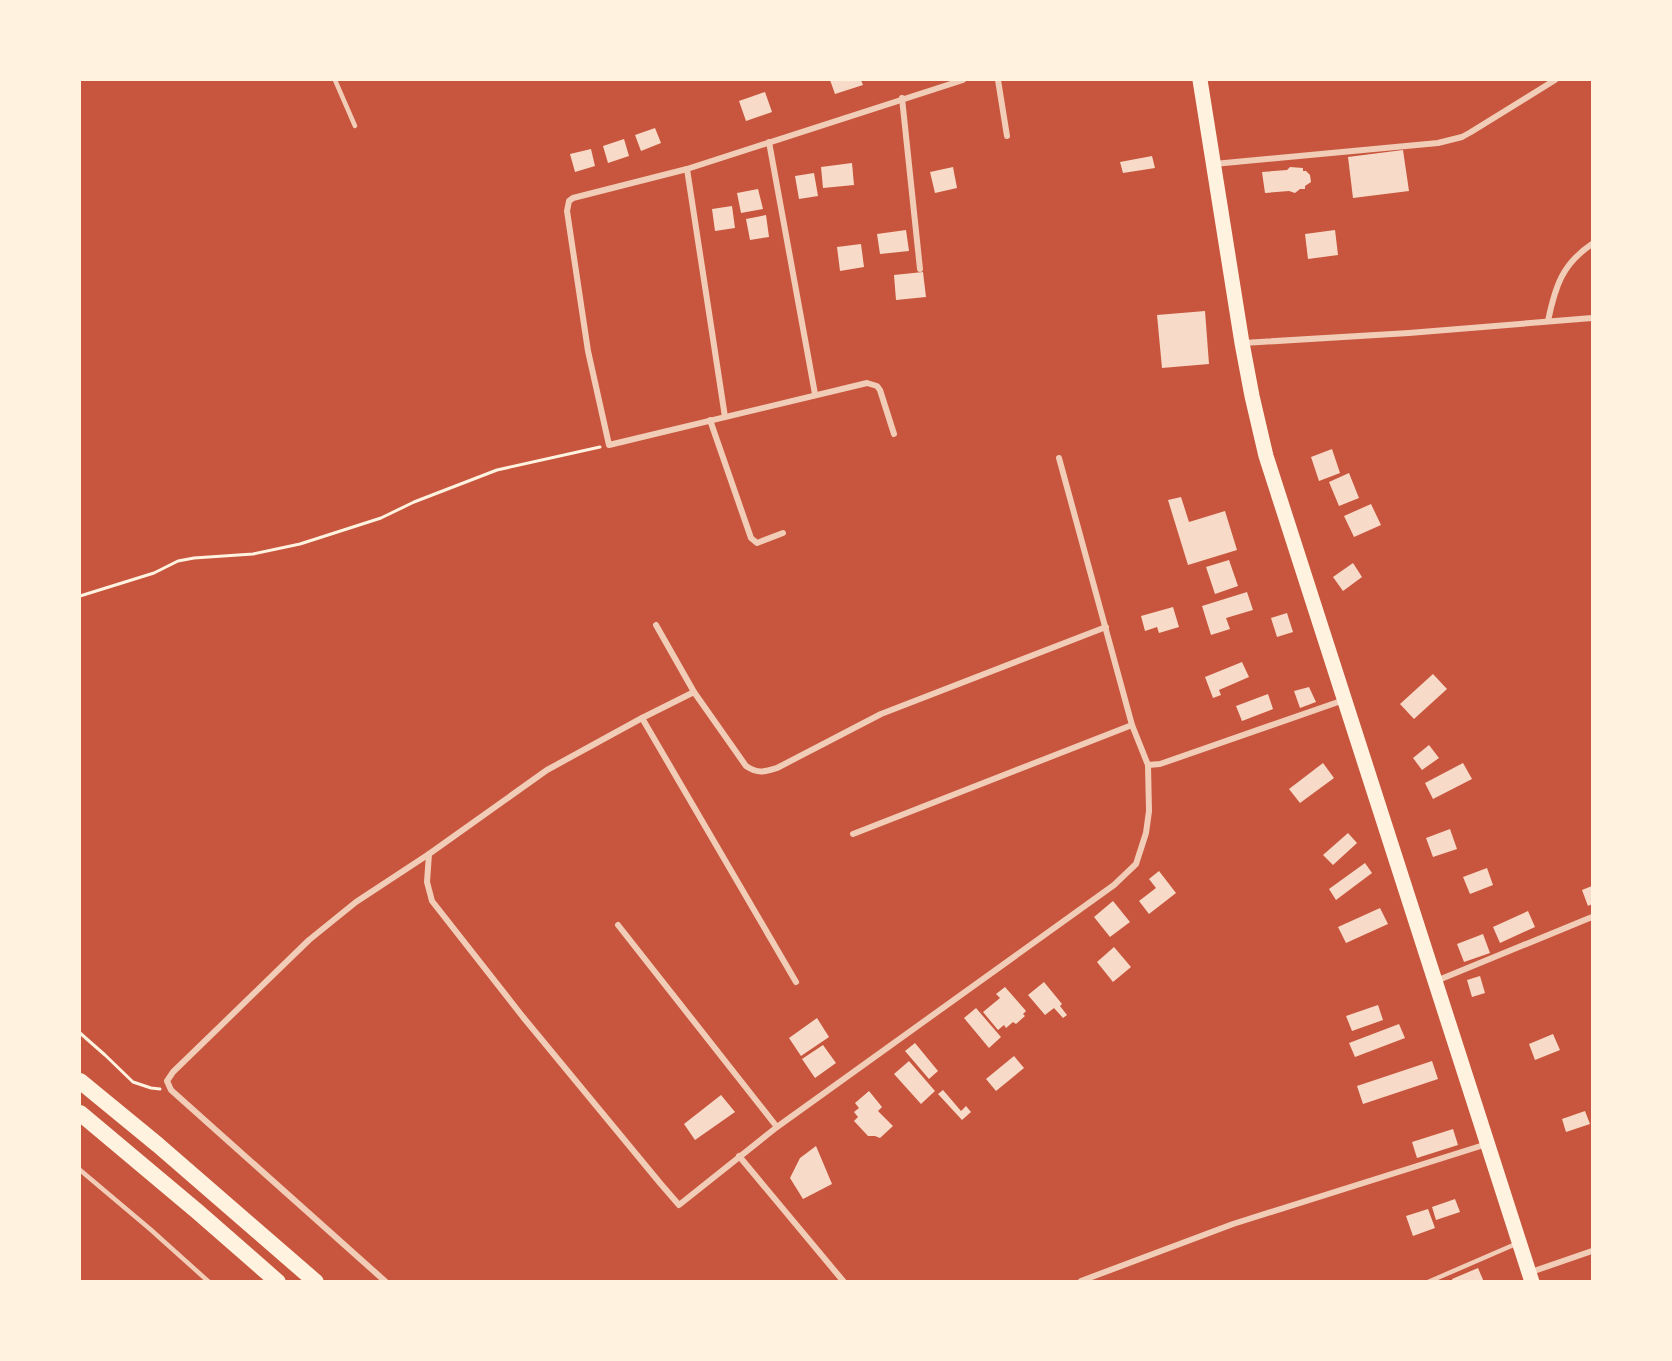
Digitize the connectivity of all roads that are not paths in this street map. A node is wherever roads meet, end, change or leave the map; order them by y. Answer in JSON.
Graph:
{"nodes":[{"id":1,"x":335,"y":80,"type":"edge"},
{"id":2,"x":963,"y":80,"type":"edge"},
{"id":3,"x":998,"y":80,"type":"edge"},
{"id":4,"x":1200,"y":80,"type":"edge"},
{"id":5,"x":1555,"y":80,"type":"edge"},
{"id":6,"x":902,"y":98,"type":"junction"},
{"id":7,"x":355,"y":126,"type":"dead end"},
{"id":8,"x":1007,"y":136,"type":"dead end"},
{"id":9,"x":769,"y":142,"type":"junction"},
{"id":10,"x":1214,"y":164,"type":"junction"},
{"id":11,"x":687,"y":169,"type":"junction"},
{"id":12,"x":1593,"y":244,"type":"edge"},
{"id":13,"x":920,"y":269,"type":"dead end"},
{"id":14,"x":1593,"y":318,"type":"edge"},
{"id":15,"x":1548,"y":321,"type":"junction"},
{"id":16,"x":1242,"y":343,"type":"junction"},
{"id":17,"x":815,"y":394,"type":"junction"},
{"id":18,"x":725,"y":417,"type":"junction"},
{"id":19,"x":710,"y":420,"type":"junction"},
{"id":20,"x":894,"y":434,"type":"dead end"},
{"id":21,"x":1059,"y":458,"type":"dead end"},
{"id":22,"x":783,"y":533,"type":"dead end"},
{"id":23,"x":656,"y":625,"type":"dead end"},
{"id":24,"x":1106,"y":627,"type":"junction"},
{"id":25,"x":694,"y":692,"type":"junction"},
{"id":26,"x":1345,"y":700,"type":"junction"},
{"id":27,"x":642,"y":717,"type":"junction"},
{"id":28,"x":1132,"y":725,"type":"junction"},
{"id":29,"x":1148,"y":765,"type":"junction"},
{"id":30,"x":853,"y":834,"type":"dead end"},
{"id":31,"x":429,"y":854,"type":"junction"},
{"id":32,"x":1593,"y":917,"type":"edge"},
{"id":33,"x":618,"y":925,"type":"dead end"},
{"id":34,"x":1435,"y":981,"type":"junction"},
{"id":35,"x":796,"y":982,"type":"dead end"},
{"id":36,"x":80,"y":1081,"type":"edge"},
{"id":37,"x":80,"y":1113,"type":"edge"},
{"id":38,"x":777,"y":1128,"type":"junction"},
{"id":39,"x":1489,"y":1144,"type":"junction"},
{"id":40,"x":739,"y":1156,"type":"junction"},
{"id":41,"x":80,"y":1170,"type":"edge"},
{"id":42,"x":1520,"y":1242,"type":"junction"},
{"id":43,"x":1593,"y":1251,"type":"edge"},
{"id":44,"x":1531,"y":1277,"type":"edge"},
{"id":45,"x":209,"y":1281,"type":"edge"},
{"id":46,"x":278,"y":1281,"type":"edge"},
{"id":47,"x":316,"y":1281,"type":"edge"},
{"id":48,"x":386,"y":1281,"type":"edge"},
{"id":49,"x":844,"y":1281,"type":"edge"},
{"id":50,"x":1081,"y":1281,"type":"edge"},
{"id":51,"x":1428,"y":1281,"type":"edge"}],
"edges":[{"from":1,"to":7,"type":"lane"},
{"from":2,"to":6,"type":"street"},
{"from":3,"to":8,"type":"street"},
{"from":4,"to":10,"type":"highway"},
{"from":5,"to":10,"type":"street"},
{"from":6,"to":9,"type":"street"},
{"from":6,"to":13,"type":"street"},
{"from":9,"to":11,"type":"street"},
{"from":9,"to":17,"type":"street"},
{"from":10,"to":16,"type":"highway"},
{"from":11,"to":18,"type":"street"},
{"from":11,"to":19,"type":"street"},
{"from":12,"to":15,"type":"street"},
{"from":14,"to":15,"type":"street"},
{"from":15,"to":16,"type":"street"},
{"from":16,"to":26,"type":"highway"},
{"from":17,"to":18,"type":"street"},
{"from":17,"to":20,"type":"street"},
{"from":18,"to":19,"type":"street"},
{"from":19,"to":22,"type":"street"},
{"from":21,"to":24,"type":"street"},
{"from":23,"to":25,"type":"street"},
{"from":24,"to":25,"type":"street"},
{"from":24,"to":28,"type":"street"},
{"from":25,"to":27,"type":"street"},
{"from":26,"to":29,"type":"street"},
{"from":26,"to":34,"type":"highway"},
{"from":27,"to":31,"type":"street"},
{"from":27,"to":35,"type":"street"},
{"from":28,"to":29,"type":"street"},
{"from":28,"to":30,"type":"street"},
{"from":29,"to":38,"type":"street"},
{"from":31,"to":40,"type":"street"},
{"from":31,"to":48,"type":"street"},
{"from":32,"to":34,"type":"street"},
{"from":33,"to":38,"type":"street"},
{"from":34,"to":39,"type":"highway"},
{"from":36,"to":47,"type":"highway"},
{"from":37,"to":46,"type":"highway"},
{"from":38,"to":40,"type":"street"},
{"from":39,"to":42,"type":"highway"},
{"from":39,"to":50,"type":"street"},
{"from":40,"to":49,"type":"street"},
{"from":41,"to":45,"type":"lane"},
{"from":42,"to":44,"type":"highway"},
{"from":42,"to":51,"type":"lane"},
{"from":43,"to":44,"type":"street"}]}
